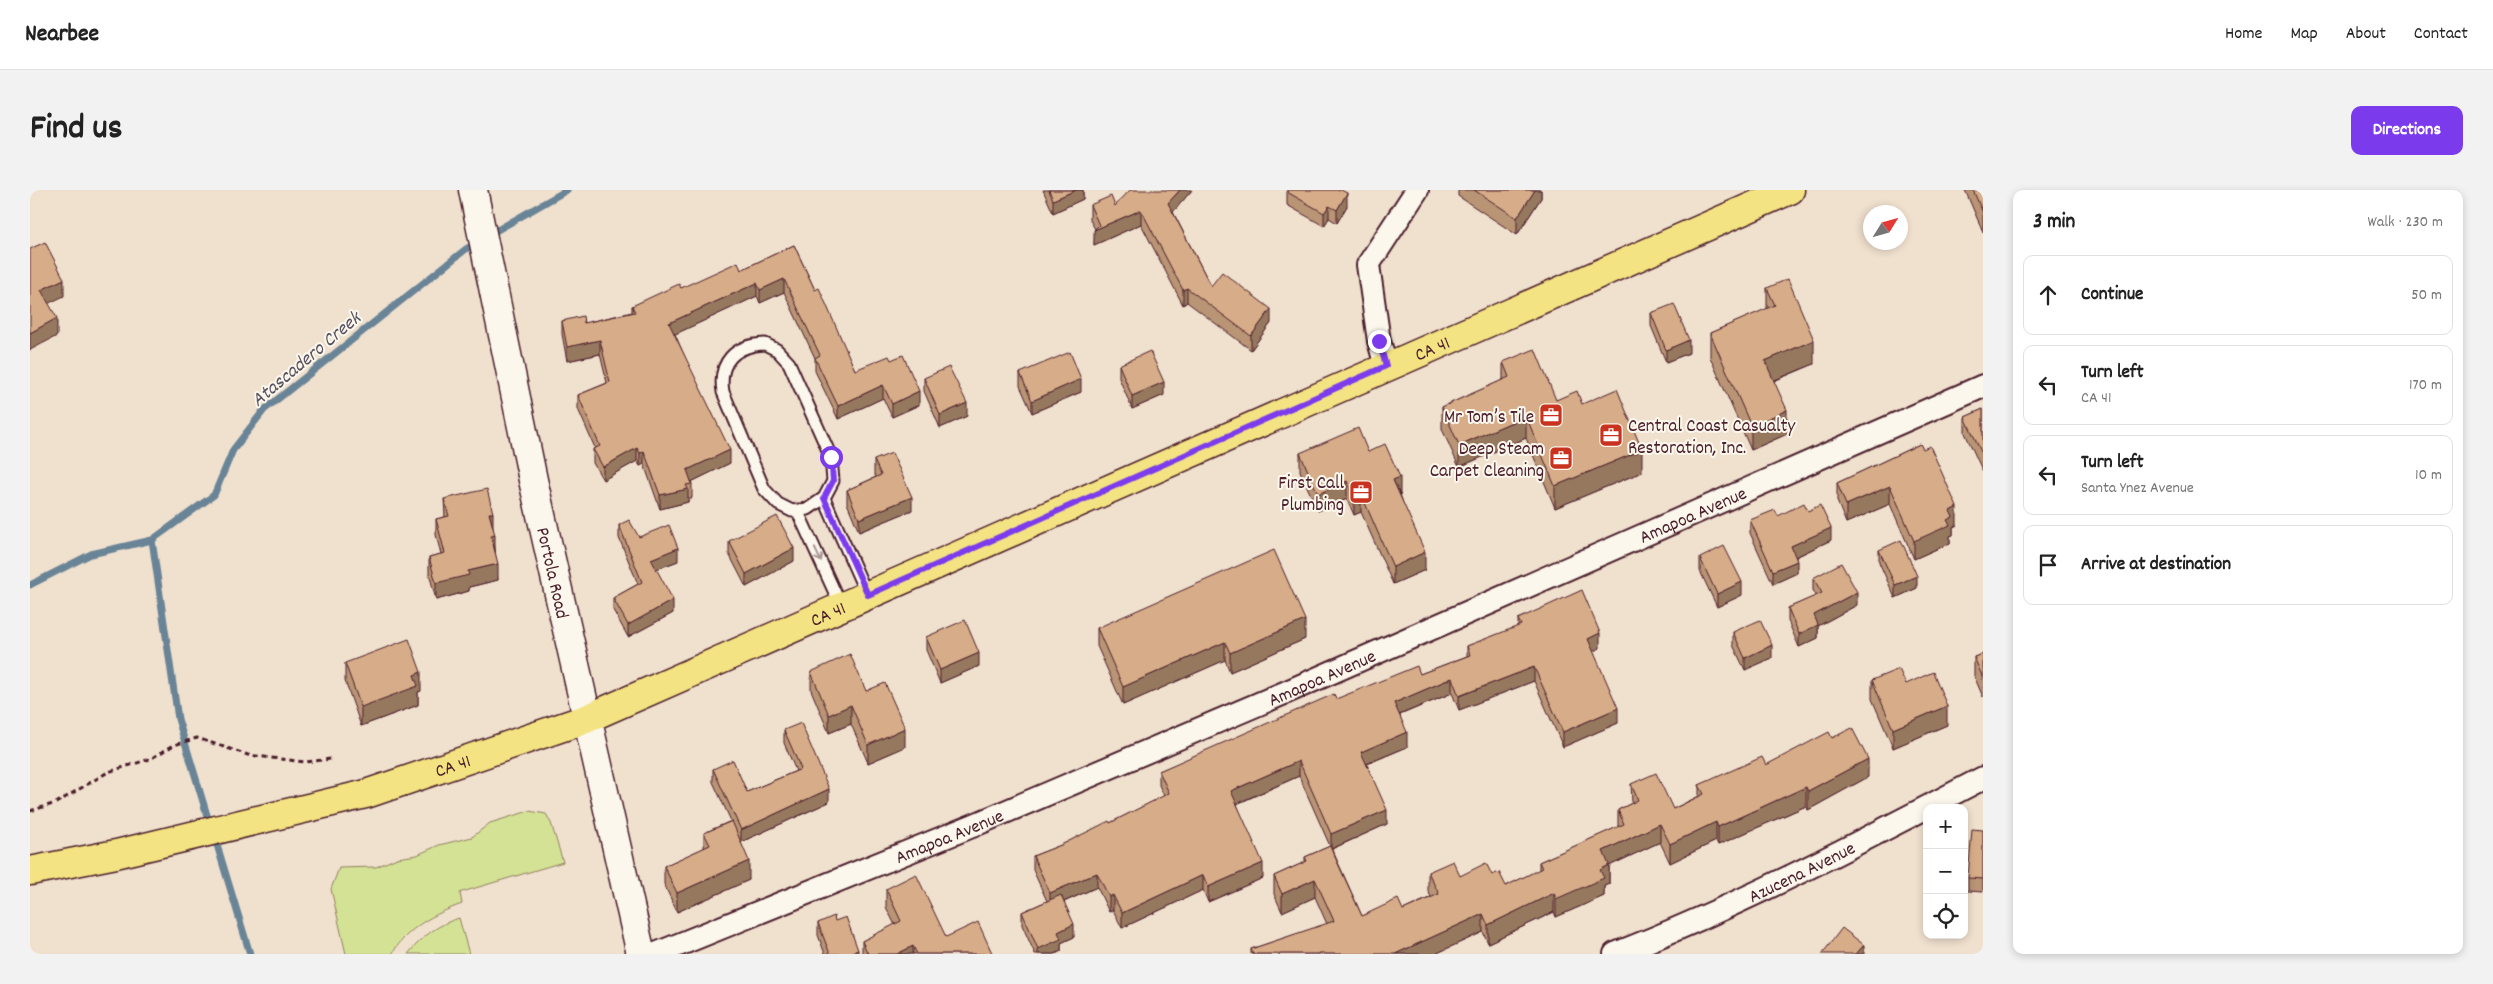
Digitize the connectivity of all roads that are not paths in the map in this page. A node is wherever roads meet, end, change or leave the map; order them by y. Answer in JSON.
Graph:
{"nodes":[{"id":1,"x":472,"y":190,"type":"edge"},
{"id":2,"x":1417,"y":190,"type":"edge"},
{"id":3,"x":1790,"y":190,"type":"edge"},
{"id":4,"x":1386,"y":366,"type":"junction"},
{"id":5,"x":1983,"y":386,"type":"edge"},
{"id":6,"x":824,"y":498,"type":"junction"},
{"id":7,"x":797,"y":510,"type":"junction"},
{"id":8,"x":868,"y":595,"type":"junction"},
{"id":9,"x":842,"y":606,"type":"junction"},
{"id":10,"x":586,"y":719,"type":"junction"},
{"id":11,"x":1983,"y":778,"type":"edge"},
{"id":12,"x":30,"y":871,"type":"edge"},
{"id":13,"x":641,"y":954,"type":"edge"},
{"id":14,"x":656,"y":954,"type":"edge"},
{"id":15,"x":1615,"y":954,"type":"edge"}],
"edges":[{"from":1,"to":10,"type":"street","name":"Portola Road"},
{"from":2,"to":4,"type":"street"},
{"from":3,"to":4,"type":"main road","name":"CA 41","number":"CA 41"},
{"from":4,"to":8,"type":"main road","name":"CA 41","number":"CA 41"},
{"from":5,"to":14,"type":"street","name":"Amapoa Avenue"},
{"from":6,"to":7,"type":"lane"},
{"from":6,"to":7,"type":"lane"},
{"from":6,"to":8,"type":"lane"},
{"from":7,"to":9,"type":"lane","one_way":true},
{"from":8,"to":9,"type":"main road","name":"CA 41","number":"CA 41"},
{"from":9,"to":10,"type":"main road","name":"CA 41","number":"CA 41"},
{"from":10,"to":12,"type":"main road","name":"CA 41","number":"CA 41"},
{"from":10,"to":13,"type":"street","name":"Portola Road"},
{"from":11,"to":15,"type":"street","name":"Azucena Avenue"}]}
